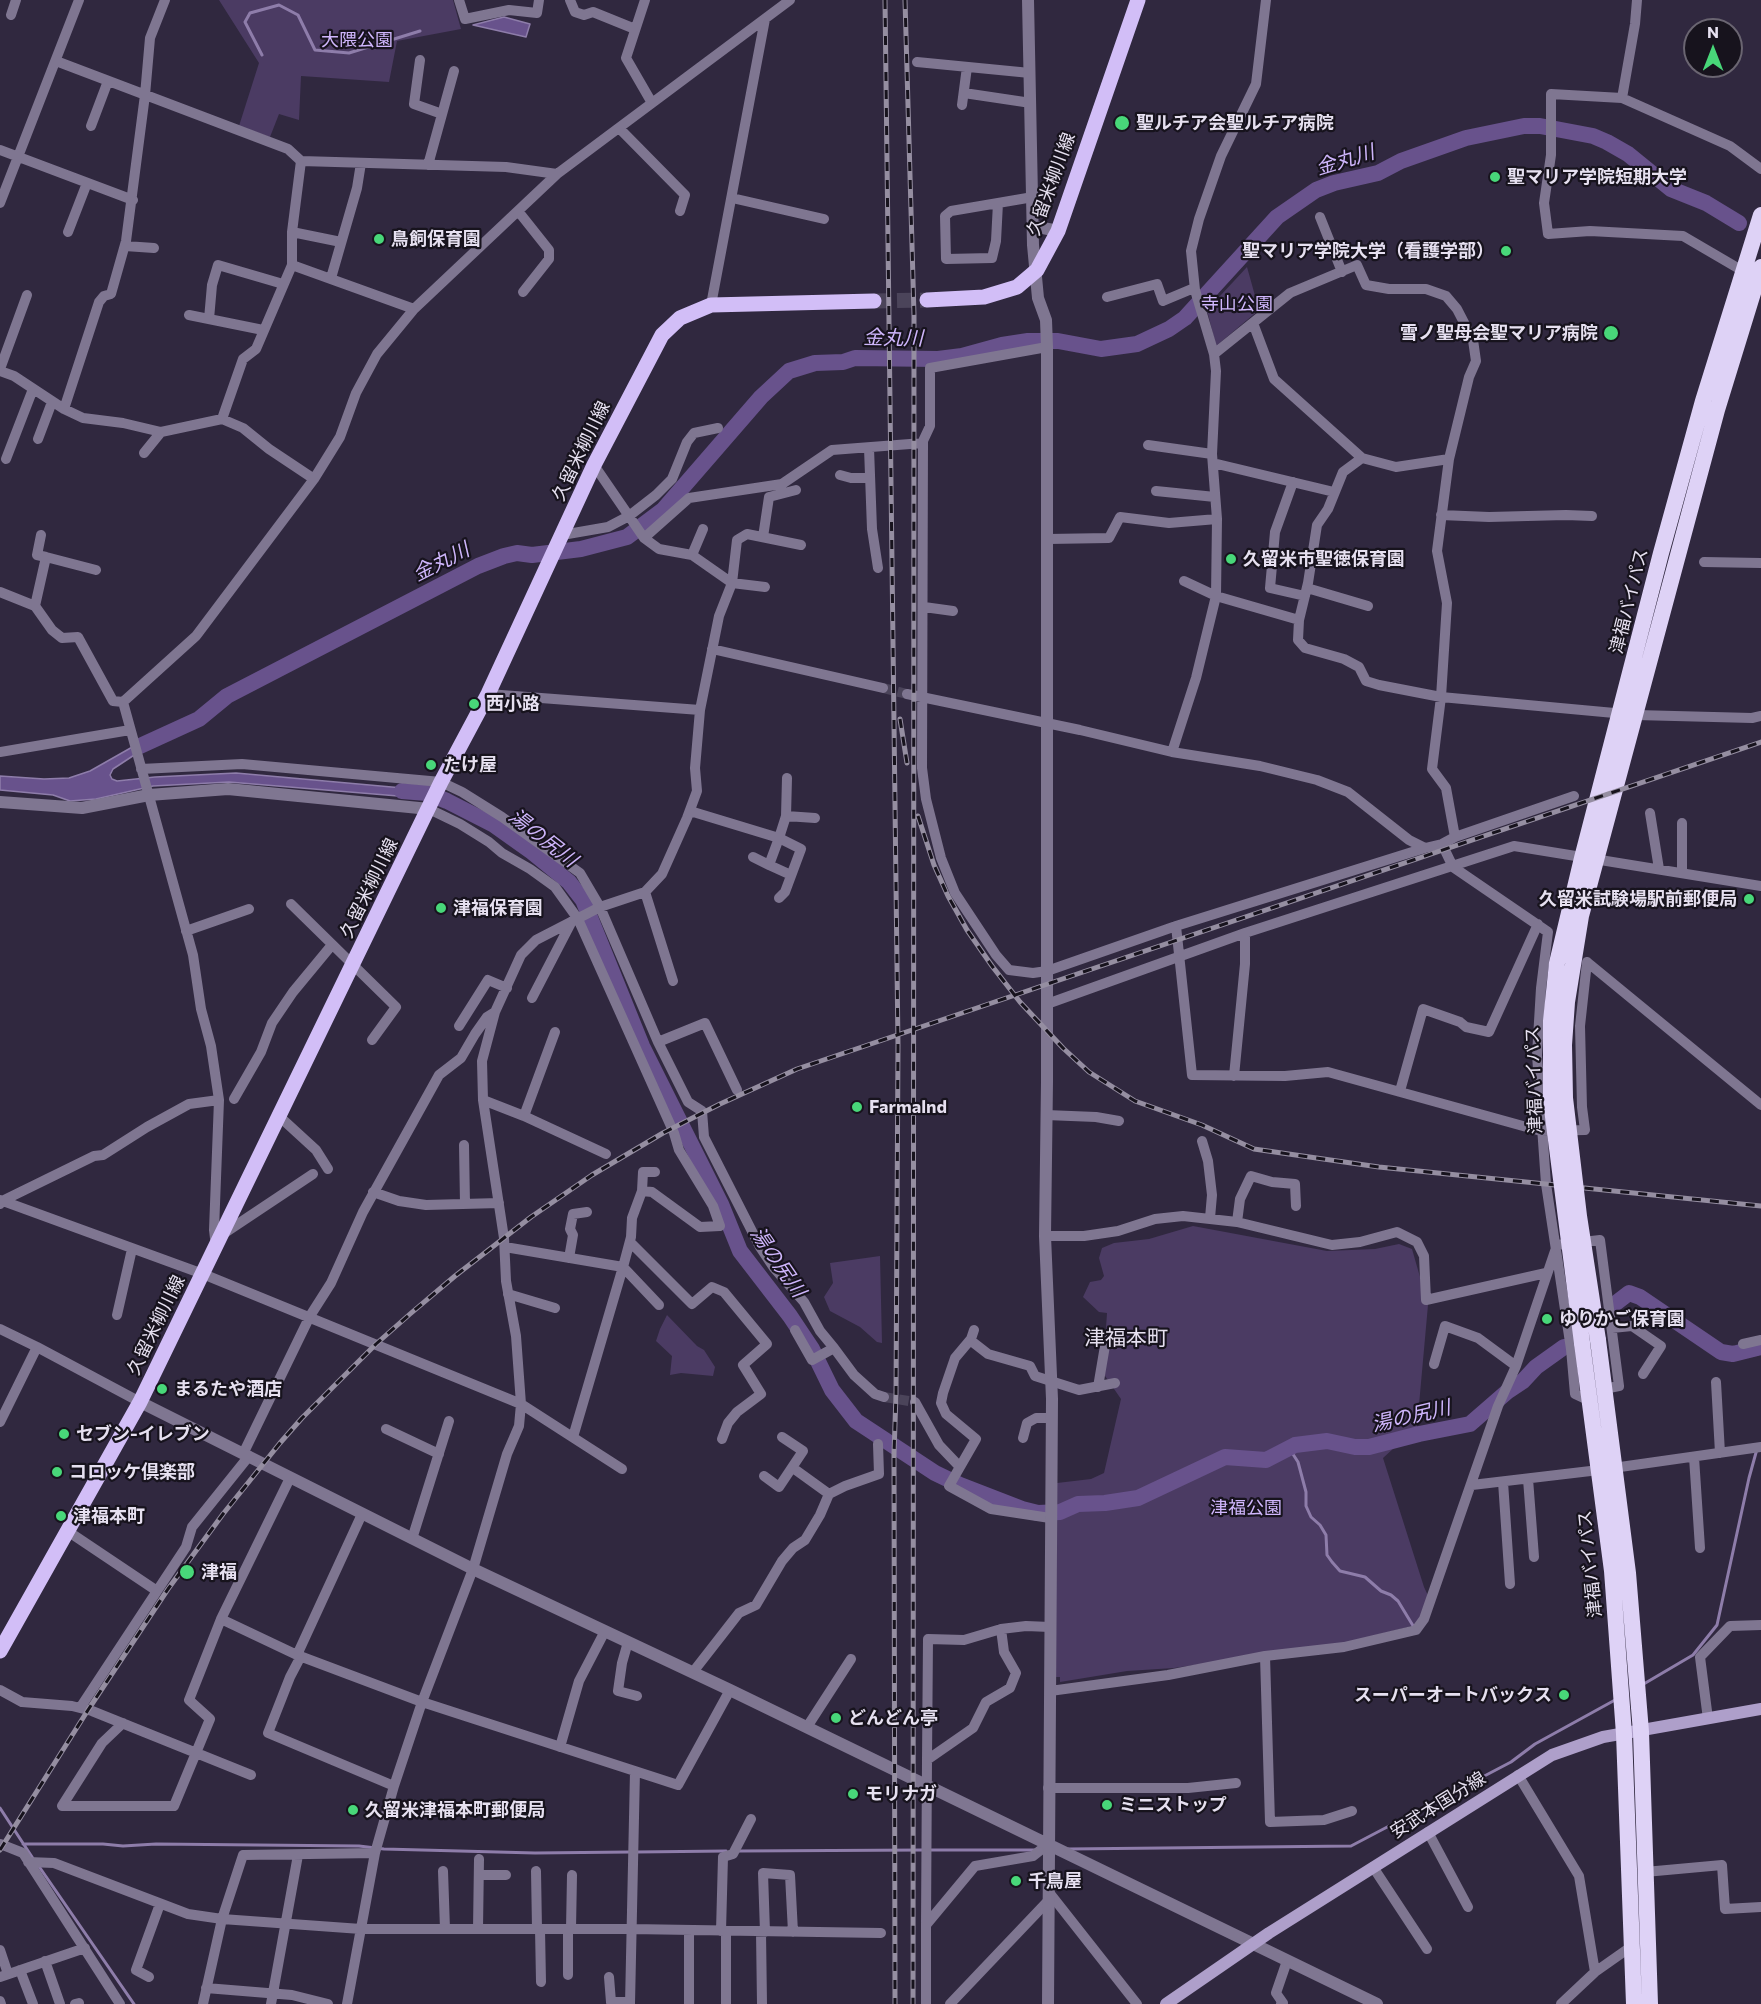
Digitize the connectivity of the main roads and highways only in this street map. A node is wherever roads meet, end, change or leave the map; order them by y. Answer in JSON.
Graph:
{"nodes":[{"id":1,"x":1138,"y":0,"type":"edge"},
{"id":2,"x":1761,"y":215,"type":"edge"},
{"id":3,"x":1755,"y":275,"type":"edge"},
{"id":4,"x":927,"y":300,"type":"tunnel mouth"},
{"id":5,"x":874,"y":301,"type":"tunnel mouth"},
{"id":6,"x":1590,"y":1342,"type":"junction"},
{"id":7,"x":1607,"y":1469,"type":"junction"},
{"id":8,"x":5,"y":1633,"type":"edge"},
{"id":9,"x":0,"y":1651,"type":"edge"},
{"id":10,"x":1761,"y":1709,"type":"edge"},
{"id":11,"x":1641,"y":1732,"type":"junction"},
{"id":12,"x":1624,"y":1734,"type":"junction"},
{"id":13,"x":1166,"y":2004,"type":"edge"},
{"id":14,"x":1634,"y":2004,"type":"edge"},
{"id":15,"x":1650,"y":2004,"type":"edge"}],
"edges":[{"from":1,"to":4,"type":"main road","name":"久留米柳川線"},
{"from":2,"to":3,"type":"highway","name":"津福バイパス"},
{"from":3,"to":6,"type":"highway","name":"津福バイパス","bridge":true},
{"from":5,"to":8,"type":"main road","name":"久留米柳川線"},
{"from":6,"to":7,"type":"highway","name":"津福バイパス"},
{"from":6,"to":7,"type":"highway","name":"津福バイパス"},
{"from":7,"to":11,"type":"highway","name":"津福バイパス"},
{"from":7,"to":12,"type":"highway","name":"津福バイパス"},
{"from":8,"to":9,"type":"main road","name":"久留米柳川線"},
{"from":10,"to":11,"type":"main road","name":"安武本国分線"},
{"from":11,"to":12,"type":"main road","name":"安武本国分線"},
{"from":11,"to":15,"type":"highway","name":"津福バイパス"},
{"from":12,"to":13,"type":"main road","name":"安武本国分線"},
{"from":12,"to":14,"type":"highway","name":"津福バイパス"}]}
